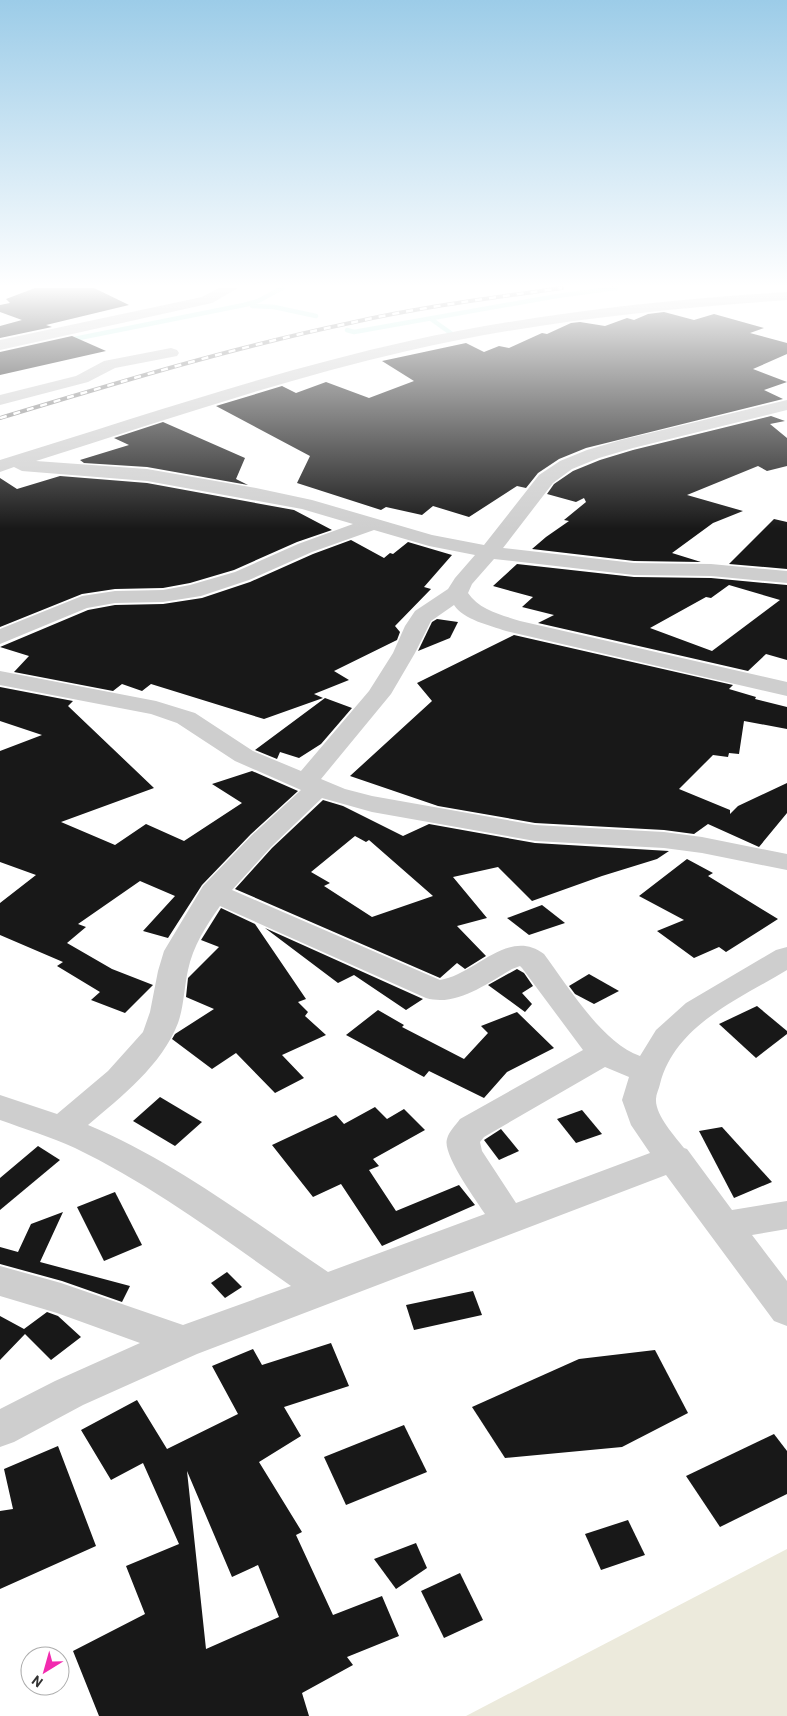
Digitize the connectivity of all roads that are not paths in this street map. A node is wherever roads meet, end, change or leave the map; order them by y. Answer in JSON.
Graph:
{"nodes":[{"id":1,"x":102,"y":368,"type":"edge"},
{"id":2,"x":324,"y":368,"type":"edge"},
{"id":3,"x":0,"y":400,"type":"edge"},
{"id":4,"x":781,"y":411,"type":"edge"},
{"id":5,"x":1,"y":465,"type":"edge"},
{"id":6,"x":373,"y":524,"type":"junction"},
{"id":7,"x":489,"y":552,"type":"junction"},
{"id":8,"x":787,"y":577,"type":"edge"},
{"id":9,"x":457,"y":593,"type":"junction"},
{"id":10,"x":0,"y":637,"type":"edge"},
{"id":11,"x":0,"y":678,"type":"edge"},
{"id":12,"x":787,"y":689,"type":"edge"},
{"id":13,"x":311,"y":785,"type":"junction"},
{"id":14,"x":787,"y":862,"type":"edge"},
{"id":15,"x":213,"y":892,"type":"junction"},
{"id":16,"x":787,"y":958,"type":"edge"},
{"id":17,"x":606,"y":1052,"type":"junction"},
{"id":18,"x":647,"y":1071,"type":"junction"},
{"id":19,"x":0,"y":1107,"type":"edge"},
{"id":20,"x":62,"y":1128,"type":"junction"},
{"id":21,"x":675,"y":1158,"type":"junction"},
{"id":22,"x":787,"y":1216,"type":"edge"},
{"id":23,"x":508,"y":1220,"type":"junction"},
{"id":24,"x":723,"y":1226,"type":"junction"},
{"id":25,"x":0,"y":1280,"type":"edge"},
{"id":26,"x":323,"y":1288,"type":"junction"},
{"id":27,"x":787,"y":1310,"type":"edge"},
{"id":28,"x":183,"y":1342,"type":"junction"},
{"id":29,"x":0,"y":1429,"type":"edge"}],
"edges":[{"from":1,"to":3,"type":"street"},
{"from":2,"to":5,"type":"street"},
{"from":4,"to":7,"type":"street"},
{"from":5,"to":6,"type":"street"},
{"from":6,"to":7,"type":"street"},
{"from":6,"to":10,"type":"street"},
{"from":7,"to":8,"type":"street"},
{"from":7,"to":9,"type":"street"},
{"from":9,"to":12,"type":"street"},
{"from":9,"to":13,"type":"street"},
{"from":11,"to":13,"type":"street"},
{"from":13,"to":14,"type":"street"},
{"from":13,"to":15,"type":"street"},
{"from":15,"to":17,"type":"street"},
{"from":15,"to":20,"type":"street"},
{"from":16,"to":18,"type":"street"},
{"from":17,"to":18,"type":"street"},
{"from":17,"to":23,"type":"street"},
{"from":18,"to":21,"type":"street"},
{"from":19,"to":20,"type":"street"},
{"from":20,"to":26,"type":"street"},
{"from":21,"to":23,"type":"street"},
{"from":21,"to":24,"type":"street"},
{"from":22,"to":24,"type":"street"},
{"from":23,"to":26,"type":"street"},
{"from":24,"to":27,"type":"street"},
{"from":25,"to":28,"type":"street"},
{"from":26,"to":28,"type":"street"},
{"from":28,"to":29,"type":"street"}]}
